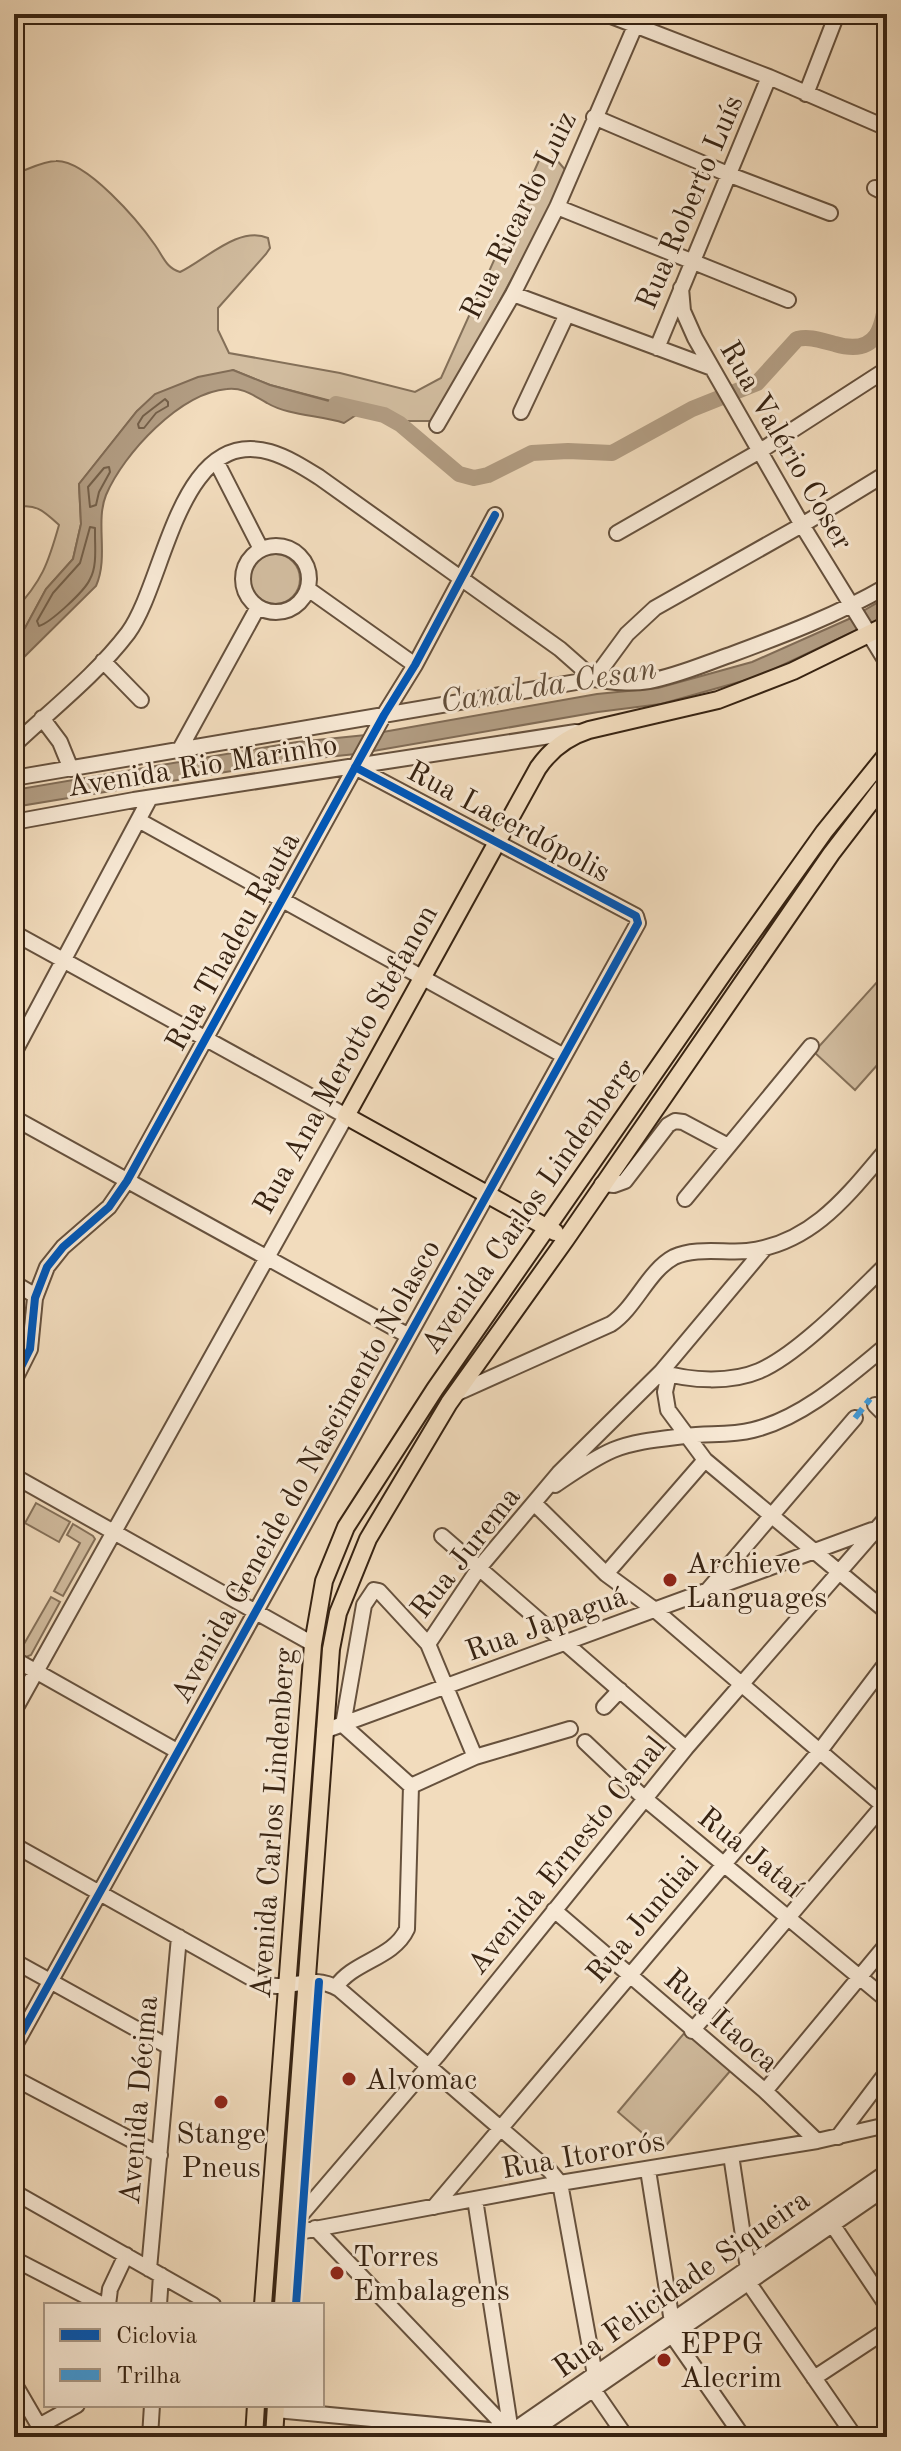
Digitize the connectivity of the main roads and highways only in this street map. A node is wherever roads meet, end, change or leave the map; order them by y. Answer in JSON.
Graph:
{"nodes":[{"id":1,"x":887,"y":625,"type":"edge"},
{"id":2,"x":887,"y":754,"type":"edge"},
{"id":3,"x":887,"y":781,"type":"edge"},
{"id":4,"x":548,"y":1228,"type":"junction"},
{"id":5,"x":566,"y":1239,"type":"junction"},
{"id":6,"x":263,"y":2303,"type":"edge"},
{"id":7,"x":283,"y":2303,"type":"edge"},
{"id":8,"x":256,"y":2407,"type":"edge"},
{"id":9,"x":276,"y":2408,"type":"edge"},
{"id":10,"x":254,"y":2437,"type":"edge"},
{"id":11,"x":274,"y":2437,"type":"edge"}],
"edges":[{"from":1,"to":4,"type":"main road","name":"Rua Ana Merotto Stefanon"},
{"from":2,"to":4,"type":"main road","name":"Avenida Carlos Lindenberg"},
{"from":3,"to":5,"type":"main road","name":"Avenida Carlos Lindenberg"},
{"from":4,"to":5,"type":"main road"},
{"from":4,"to":6,"type":"main road","name":"Avenida Carlos Lindenberg"},
{"from":5,"to":7,"type":"main road","name":"Avenida Carlos Lindenberg"},
{"from":8,"to":10,"type":"main road"},
{"from":9,"to":11,"type":"main road"}]}
